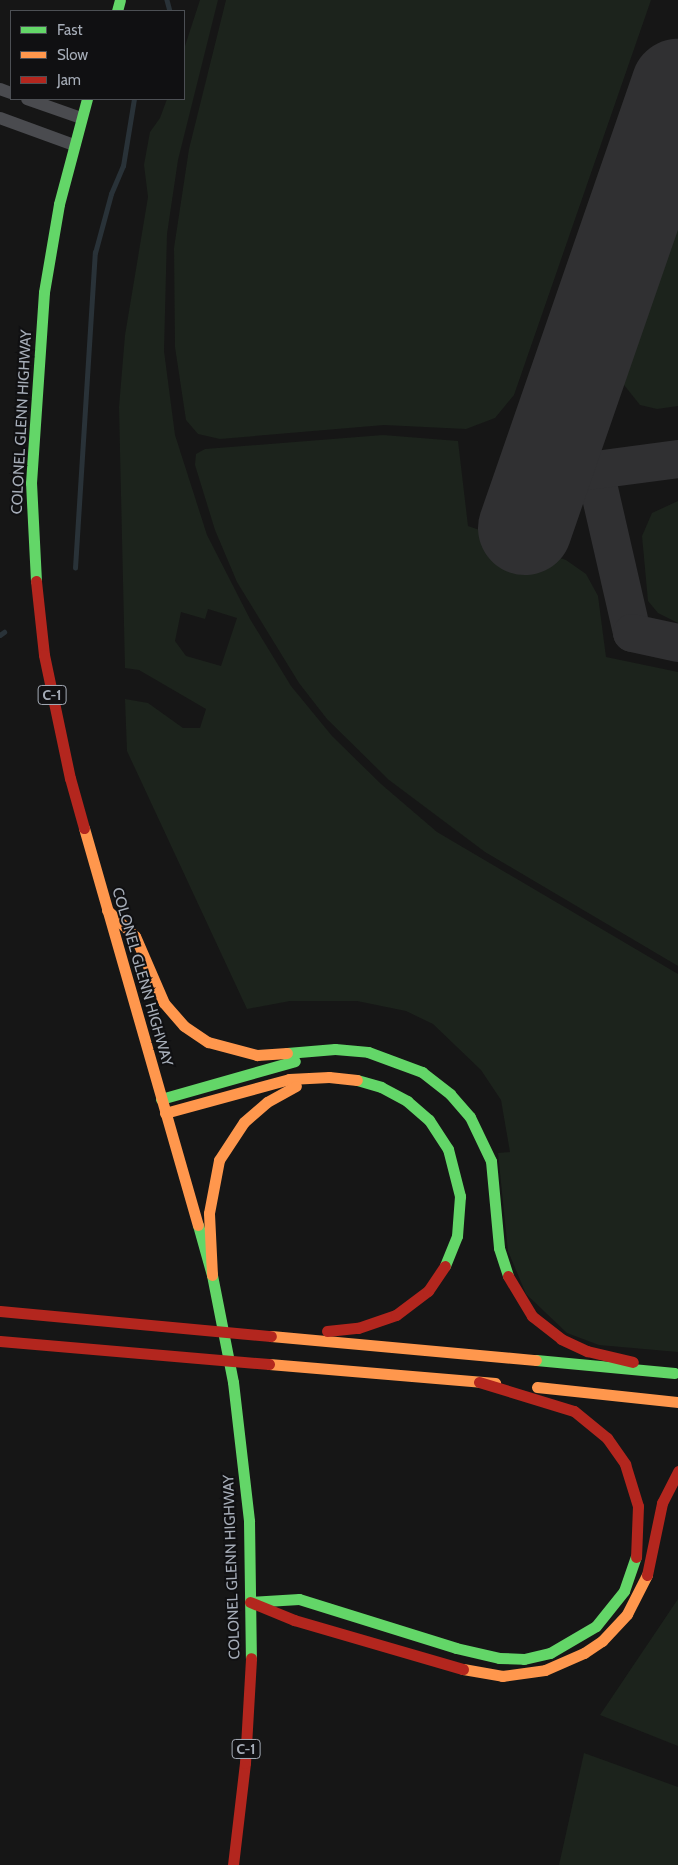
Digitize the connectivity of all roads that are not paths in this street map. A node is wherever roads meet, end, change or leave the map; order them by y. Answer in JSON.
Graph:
{"nodes":[{"id":1,"x":30,"y":100,"type":"edge"},
{"id":2,"x":87,"y":100,"type":"edge"},
{"id":3,"x":0,"y":118,"type":"edge"},
{"id":4,"x":81,"y":118,"type":"junction"},
{"id":5,"x":74,"y":145,"type":"junction"},
{"id":6,"x":107,"y":910,"type":"junction"},
{"id":7,"x":306,"y":1053,"type":"junction"},
{"id":8,"x":308,"y":1079,"type":"junction"},
{"id":9,"x":161,"y":1098,"type":"junction"},
{"id":10,"x":165,"y":1113,"type":"junction"},
{"id":11,"x":212,"y":1275,"type":"junction"},
{"id":12,"x":0,"y":1311,"type":"edge"},
{"id":13,"x":283,"y":1337,"type":"junction"},
{"id":14,"x":0,"y":1341,"type":"edge"},
{"id":15,"x":480,"y":1382,"type":"junction"},
{"id":16,"x":678,"y":1402,"type":"edge"},
{"id":17,"x":678,"y":1471,"type":"edge"},
{"id":18,"x":250,"y":1602,"type":"junction"},
{"id":19,"x":233,"y":1865,"type":"edge"}],
"edges":[{"from":1,"to":4,"type":"street"},
{"from":2,"to":4,"type":"main road","name":"COLONEL GLENN HIGHWAY","number":"C-1"},
{"from":3,"to":5,"type":"street"},
{"from":4,"to":5,"type":"main road","name":"COLONEL GLENN HIGHWAY","number":"C-1"},
{"from":5,"to":6,"type":"main road","name":"COLONEL GLENN HIGHWAY","number":"C-1"},
{"from":6,"to":7,"type":"main road"},
{"from":6,"to":9,"type":"main road","name":"COLONEL GLENN HIGHWAY","number":"C-1"},
{"from":7,"to":9,"type":"main road"},
{"from":7,"to":13,"type":"main road"},
{"from":8,"to":10,"type":"main road"},
{"from":8,"to":11,"type":"main road"},
{"from":8,"to":13,"type":"main road"},
{"from":9,"to":10,"type":"main road","name":"COLONEL GLENN HIGHWAY","number":"C-1"},
{"from":10,"to":11,"type":"main road","name":"COLONEL GLENN HIGHWAY","number":"C-1"},
{"from":11,"to":18,"type":"main road","name":"COLONEL GLENN HIGHWAY","number":"C-1"},
{"from":12,"to":13,"type":"main road"},
{"from":14,"to":15,"type":"main road"},
{"from":15,"to":16,"type":"main road"},
{"from":15,"to":18,"type":"main road"},
{"from":17,"to":18,"type":"main road"},
{"from":18,"to":19,"type":"main road","name":"COLONEL GLENN HIGHWAY","number":"C-1"}]}
